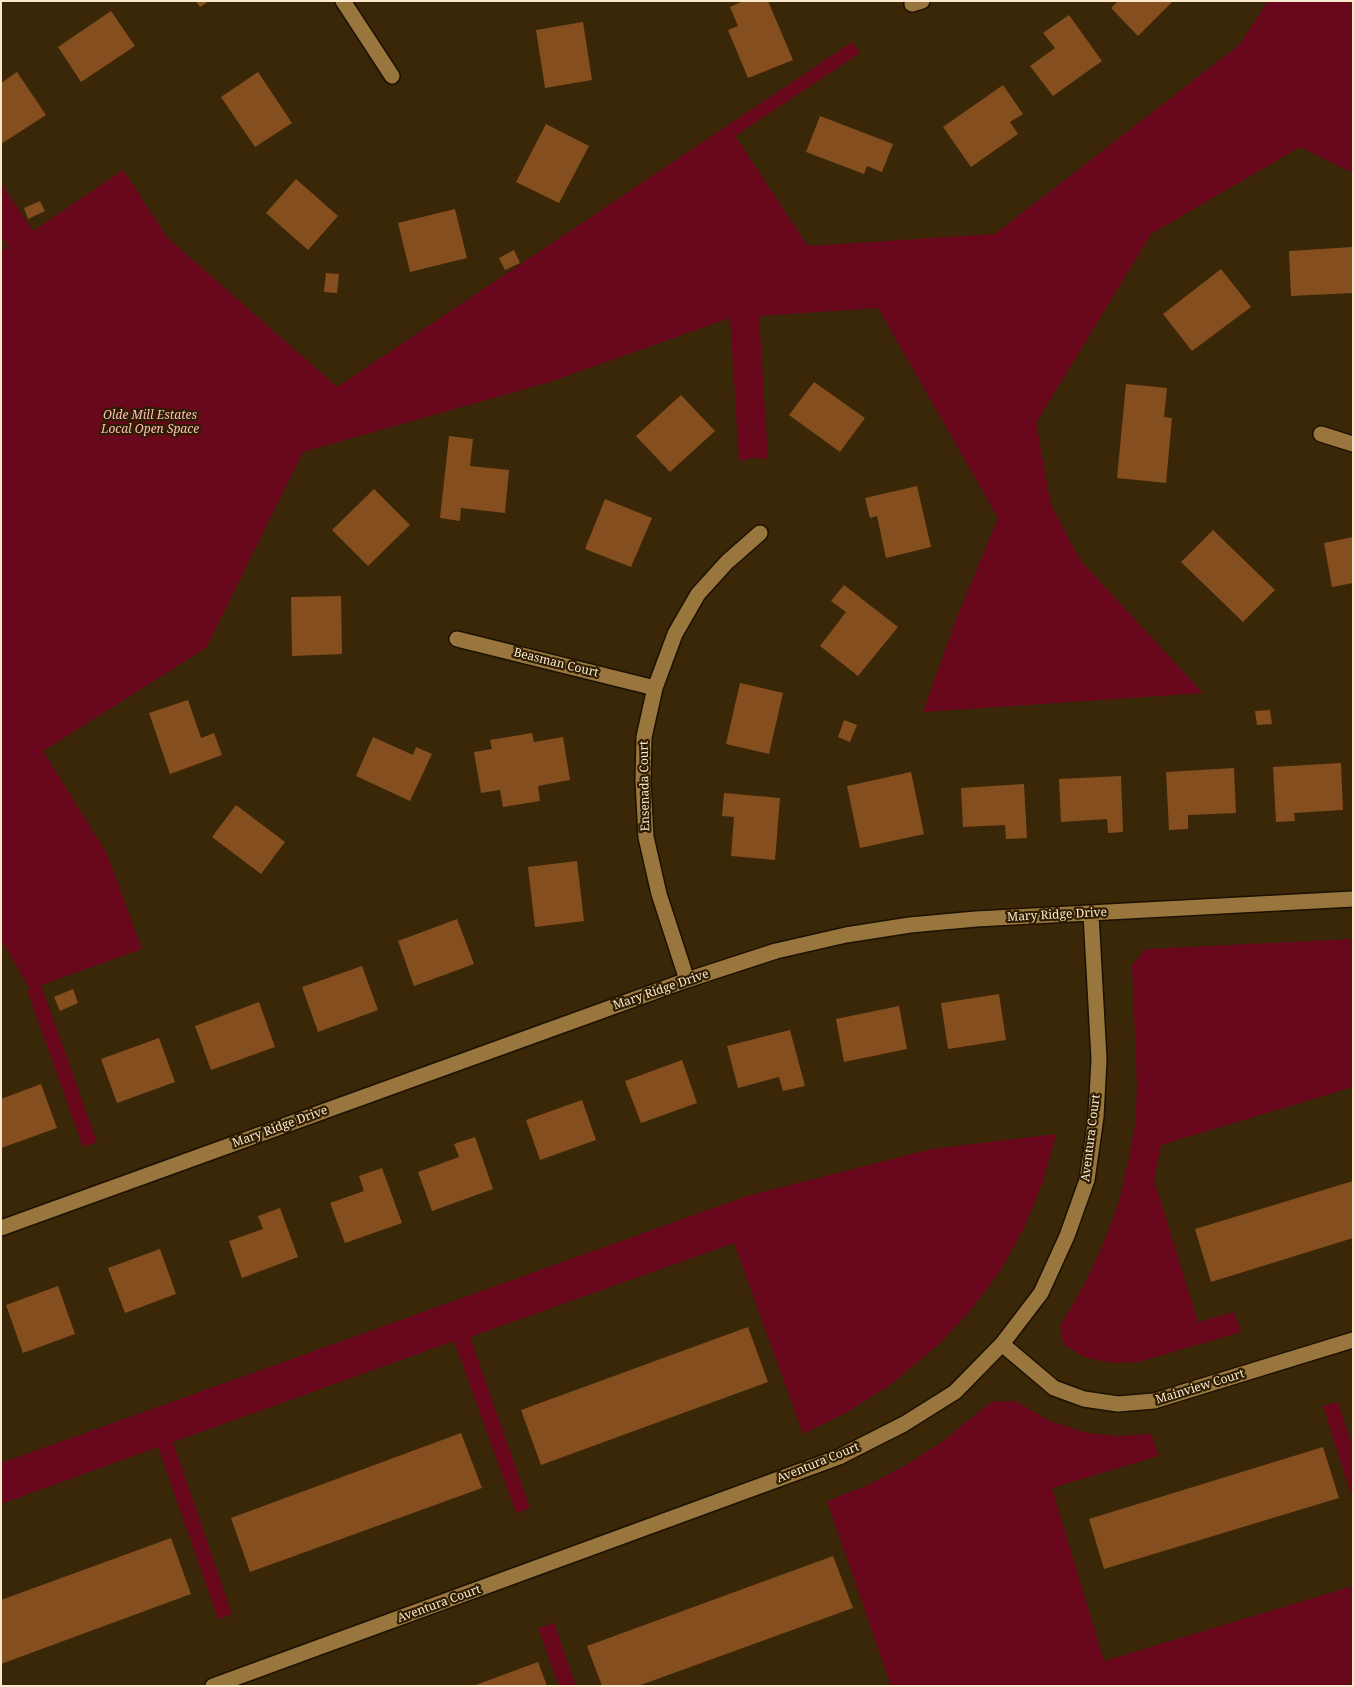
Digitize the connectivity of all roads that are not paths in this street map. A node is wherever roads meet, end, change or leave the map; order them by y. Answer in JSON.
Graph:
{"nodes":[{"id":1,"x":343,"y":1,"type":"edge"},
{"id":2,"x":392,"y":76,"type":"dead end"},
{"id":3,"x":1321,"y":434,"type":"dead end"},
{"id":4,"x":1353,"y":444,"type":"edge"},
{"id":5,"x":760,"y":532,"type":"dead end"},
{"id":6,"x":457,"y":638,"type":"dead end"},
{"id":7,"x":655,"y":688,"type":"junction"},
{"id":8,"x":1353,"y":899,"type":"edge"},
{"id":9,"x":1091,"y":914,"type":"junction"},
{"id":10,"x":687,"y":980,"type":"junction"},
{"id":11,"x":1,"y":1228,"type":"edge"},
{"id":12,"x":1353,"y":1340,"type":"edge"},
{"id":13,"x":1002,"y":1344,"type":"junction"},
{"id":14,"x":213,"y":1686,"type":"edge"}],
"edges":[{"from":1,"to":2,"type":"street"},
{"from":3,"to":4,"type":"street"},
{"from":5,"to":7,"type":"street","name":"Ensenada Court"},
{"from":6,"to":7,"type":"street","name":"Beasman Court"},
{"from":7,"to":10,"type":"street","name":"Ensenada Court"},
{"from":8,"to":9,"type":"street","name":"Mary Ridge Drive"},
{"from":9,"to":10,"type":"street","name":"Mary Ridge Drive"},
{"from":9,"to":13,"type":"street","name":"Aventura Court"},
{"from":10,"to":11,"type":"street","name":"Mary Ridge Drive"},
{"from":12,"to":13,"type":"street","name":"Mainview Court"},
{"from":13,"to":14,"type":"street","name":"Aventura Court"}]}
